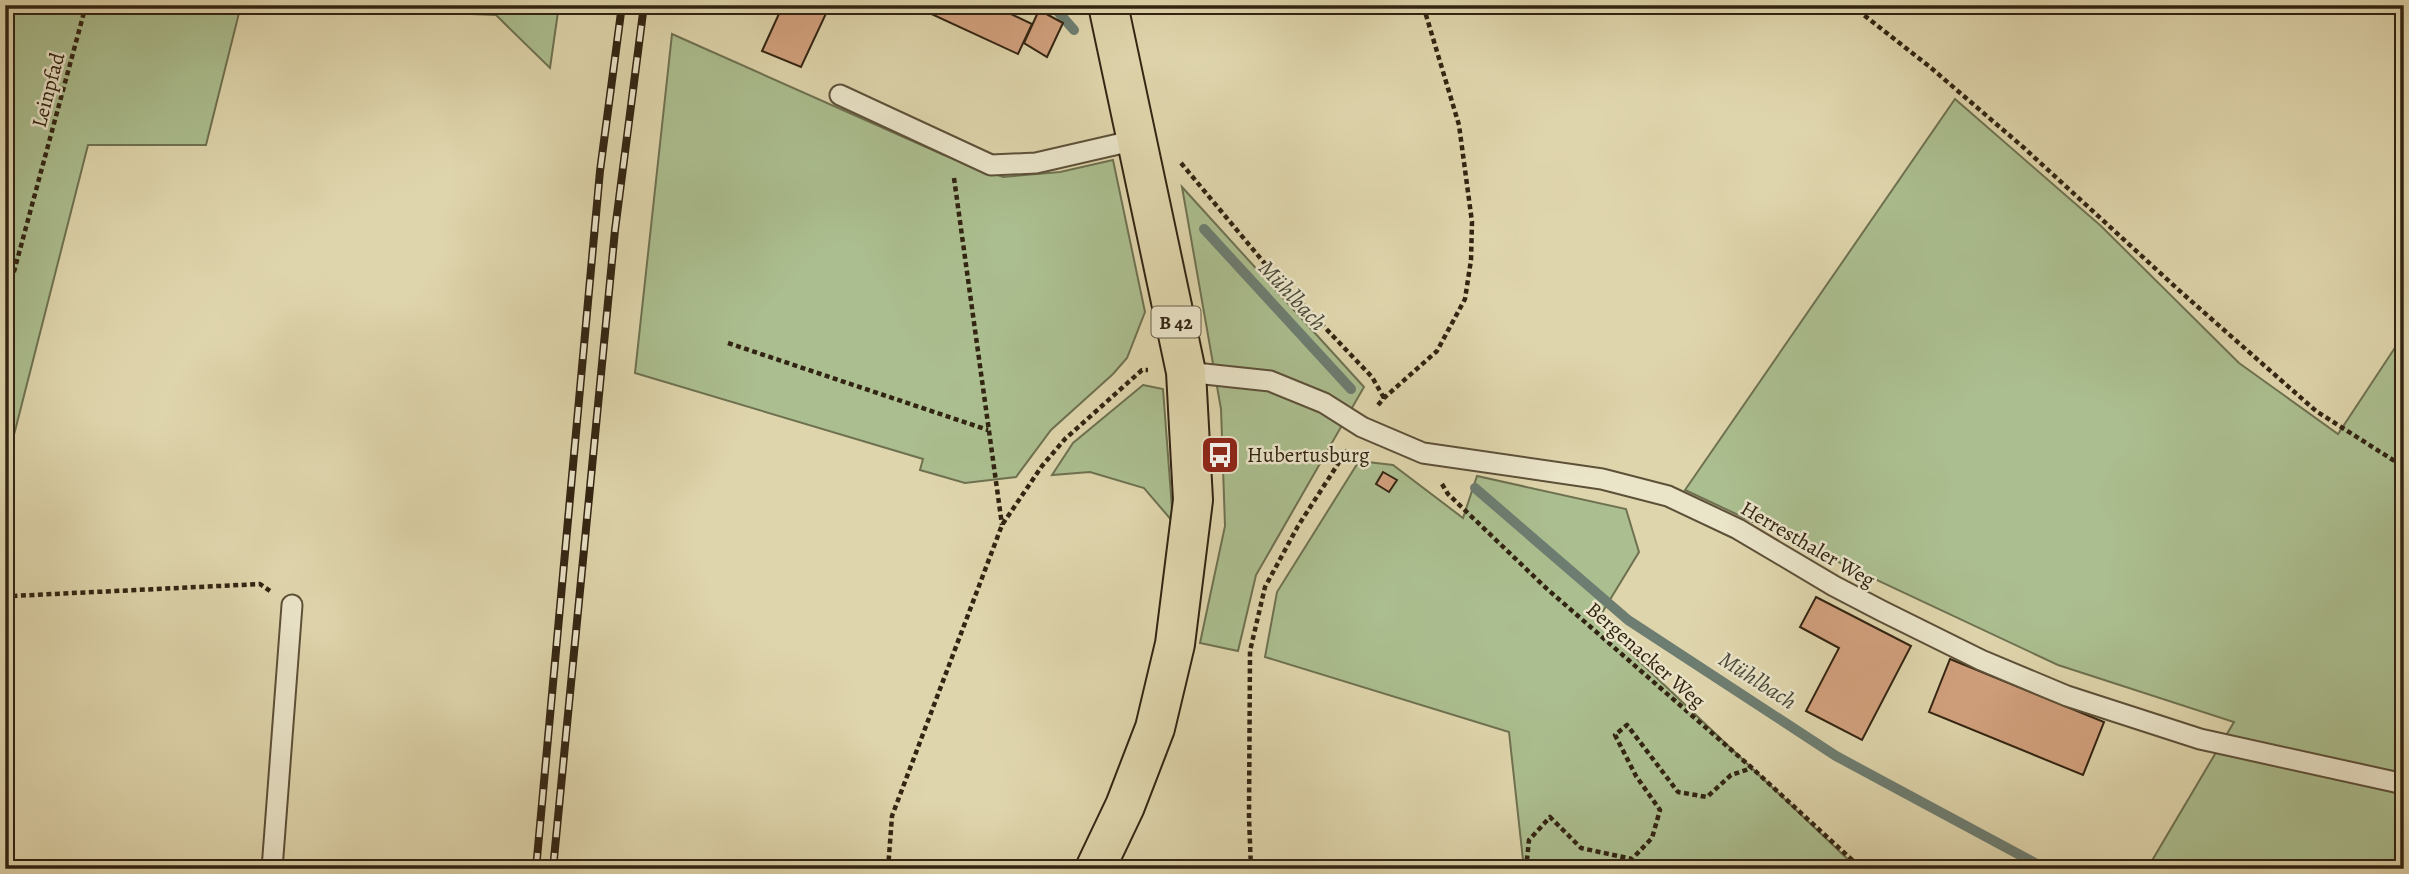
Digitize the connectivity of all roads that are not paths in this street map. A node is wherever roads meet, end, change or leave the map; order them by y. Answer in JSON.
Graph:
{"nodes":[{"id":1,"x":1108,"y":5,"type":"edge"},
{"id":2,"x":840,"y":95,"type":"dead end"},
{"id":3,"x":1136,"y":140,"type":"junction"},
{"id":4,"x":1186,"y":372,"type":"junction"},
{"id":5,"x":292,"y":605,"type":"road end"},
{"id":6,"x":2404,"y":784,"type":"edge"},
{"id":7,"x":272,"y":869,"type":"edge"},
{"id":8,"x":1095,"y":869,"type":"edge"}],
"edges":[{"from":1,"to":3,"type":"main road","number":"B 42"},
{"from":2,"to":3,"type":"lane"},
{"from":3,"to":4,"type":"main road","number":"B 42"},
{"from":4,"to":6,"type":"lane","name":"Herresthaler Weg"},
{"from":4,"to":8,"type":"main road","number":"B 42"},
{"from":5,"to":7,"type":"lane"}]}
